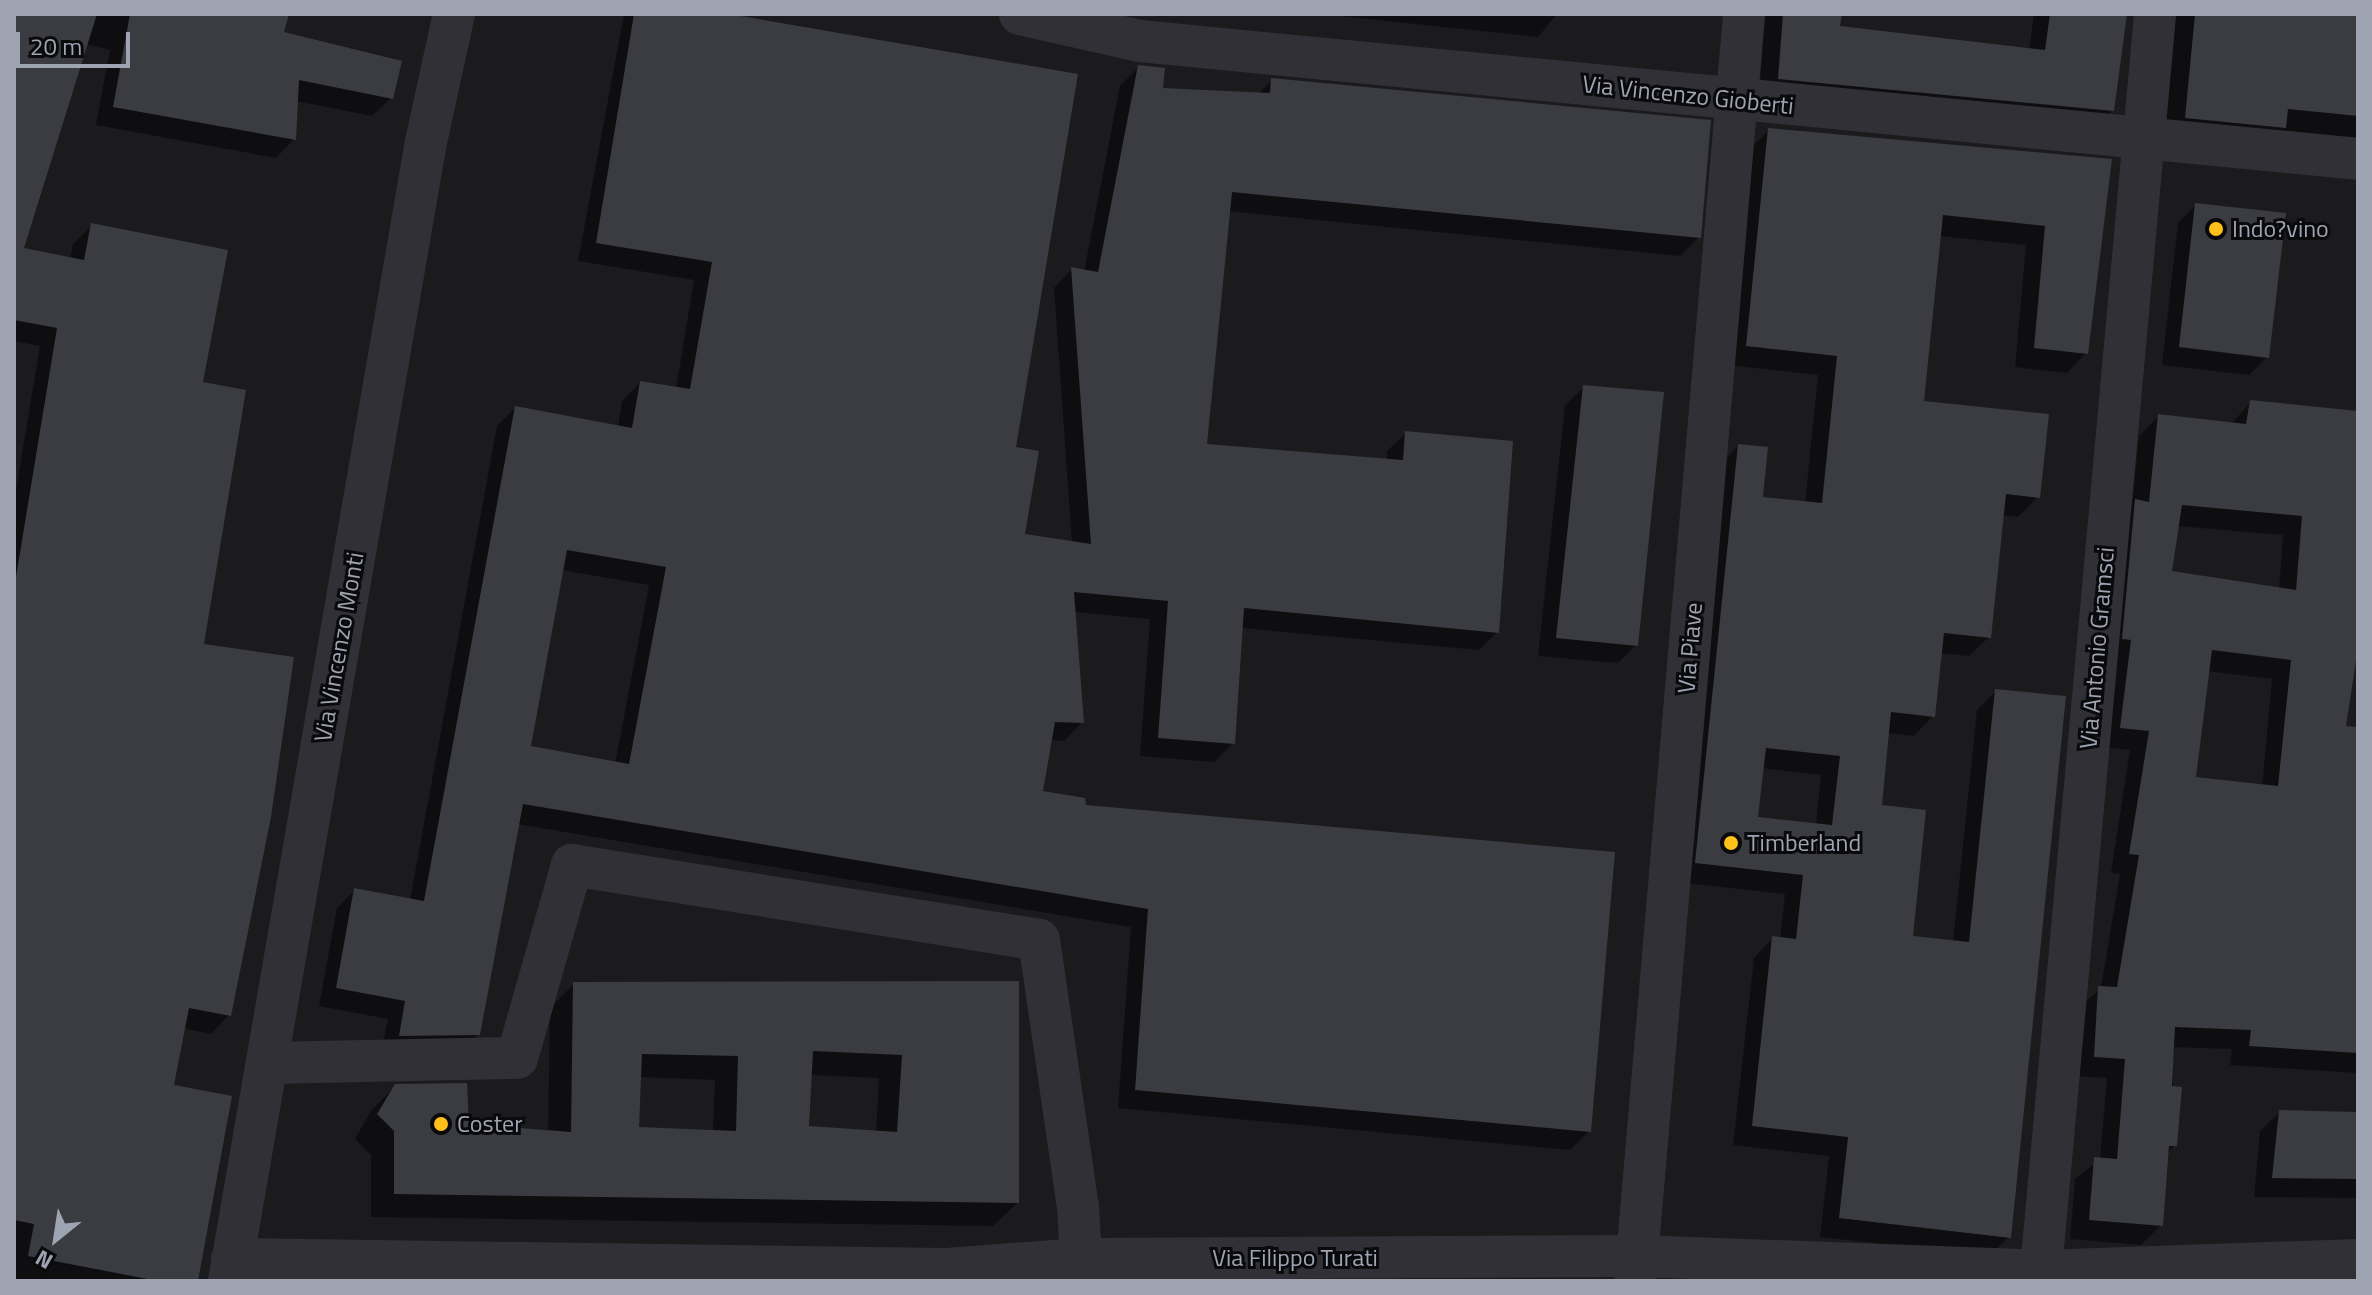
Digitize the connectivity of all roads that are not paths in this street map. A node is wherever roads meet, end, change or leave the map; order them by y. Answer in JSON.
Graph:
{"nodes":[{"id":1,"x":454,"y":14,"type":"edge"},
{"id":2,"x":1020,"y":14,"type":"edge"},
{"id":3,"x":1744,"y":14,"type":"edge"},
{"id":4,"x":2155,"y":14,"type":"edge"},
{"id":5,"x":1737,"y":100,"type":"junction"},
{"id":6,"x":2144,"y":139,"type":"junction"},
{"id":7,"x":2358,"y":159,"type":"edge"},
{"id":8,"x":268,"y":1063,"type":"junction"},
{"id":9,"x":1081,"y":1259,"type":"junction"},
{"id":10,"x":2358,"y":1260,"type":"edge"},
{"id":11,"x":1637,"y":1268,"type":"edge"},
{"id":12,"x":231,"y":1270,"type":"edge"},
{"id":13,"x":2040,"y":1276,"type":"edge"}],
"edges":[{"from":1,"to":8,"type":"street","name":"Via Vincenzo Monti"},
{"from":2,"to":5,"type":"street","name":"Via Vincenzo Gioberti"},
{"from":3,"to":5,"type":"street","name":"Via Piave"},
{"from":4,"to":6,"type":"street","name":"Via Antonio Gramsci"},
{"from":5,"to":6,"type":"street","name":"Via Vincenzo Gioberti"},
{"from":5,"to":11,"type":"street","name":"Via Piave"},
{"from":6,"to":7,"type":"street","name":"Via Vincenzo Gioberti"},
{"from":6,"to":13,"type":"street","name":"Via Antonio Gramsci"},
{"from":8,"to":9,"type":"street"},
{"from":8,"to":12,"type":"street","name":"Via Vincenzo Monti"},
{"from":9,"to":11,"type":"street","name":"Via Filippo Turati"},
{"from":9,"to":12,"type":"street","name":"Via Filippo Turati"},
{"from":10,"to":13,"type":"street","name":"Via Filippo Turati"},
{"from":11,"to":13,"type":"street","name":"Via Filippo Turati"}]}
